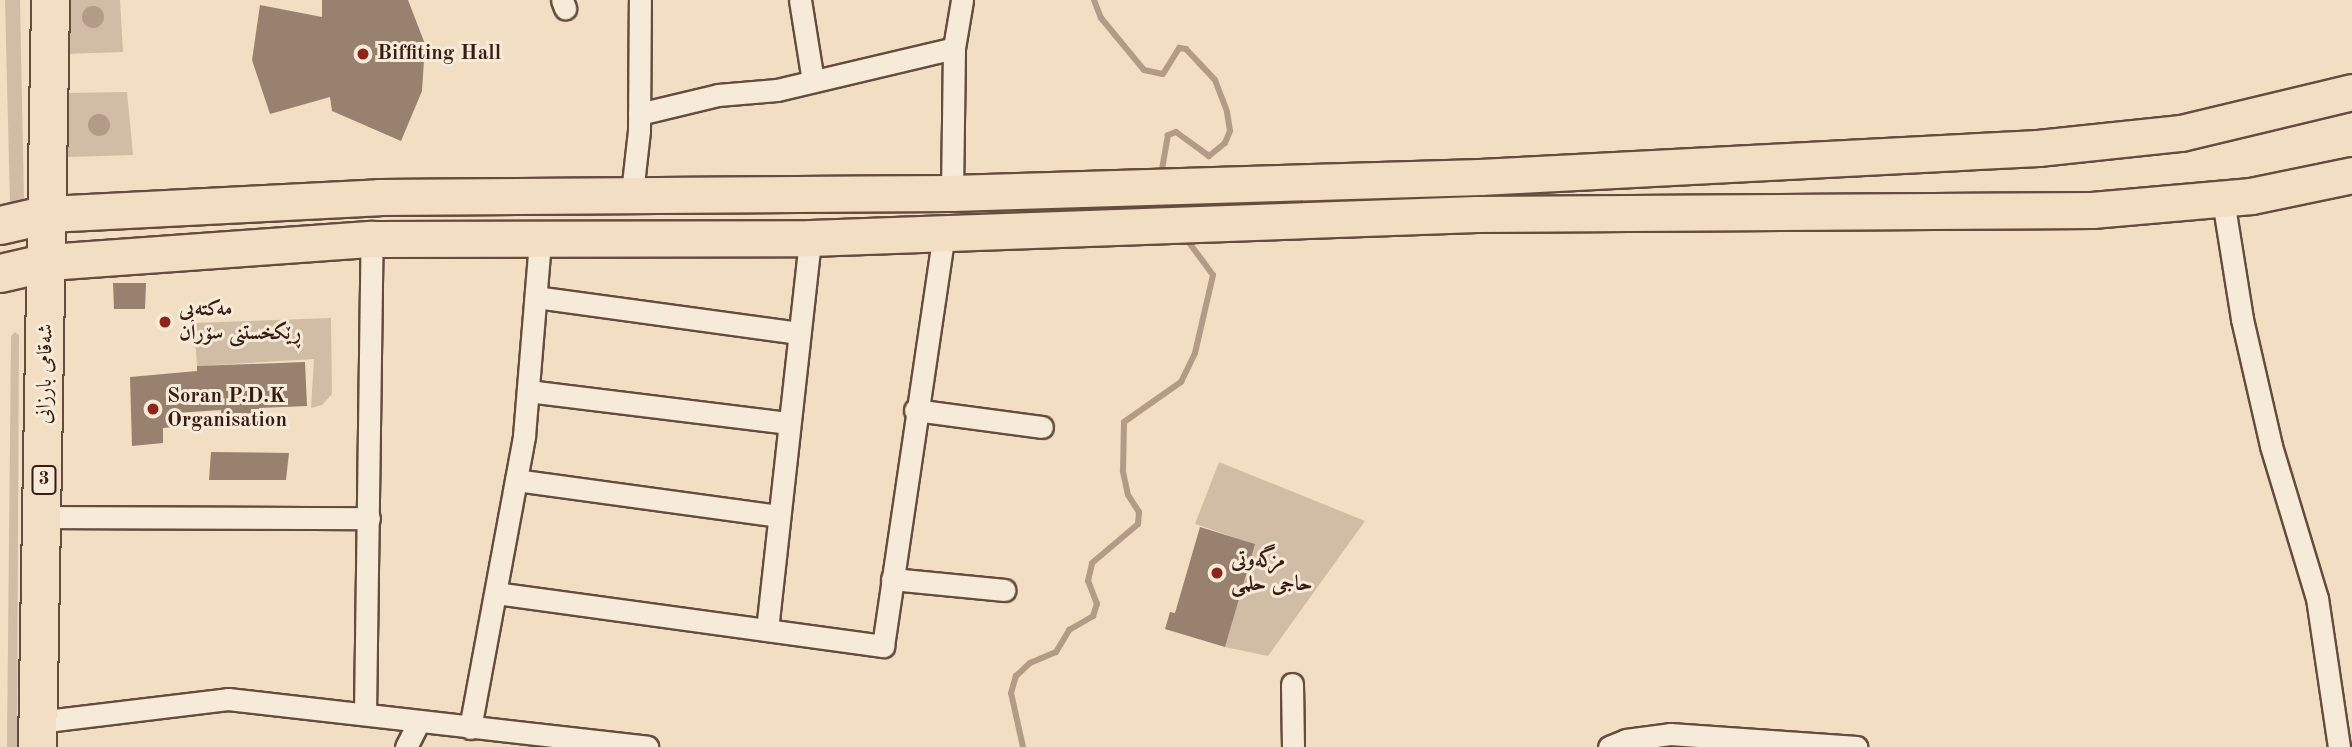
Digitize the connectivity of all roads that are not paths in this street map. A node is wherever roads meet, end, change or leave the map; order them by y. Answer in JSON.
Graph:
{"nodes":[{"id":1,"x":50,"y":0,"type":"edge"},
{"id":2,"x":640,"y":0,"type":"edge"},
{"id":3,"x":800,"y":0,"type":"edge"},
{"id":4,"x":962,"y":0,"type":"edge"},
{"id":5,"x":954,"y":47,"type":"junction"},
{"id":6,"x":813,"y":81,"type":"junction"},
{"id":7,"x":2352,"y":92,"type":"edge"},
{"id":8,"x":639,"y":114,"type":"junction"},
{"id":9,"x":2352,"y":175,"type":"edge"},
{"id":10,"x":1480,"y":177,"type":"junction"},
{"id":11,"x":632,"y":193,"type":"junction"},
{"id":12,"x":952,"y":193,"type":"junction"},
{"id":13,"x":2223,"y":200,"type":"junction"},
{"id":14,"x":48,"y":214,"type":"junction"},
{"id":15,"x":1477,"y":214,"type":"junction"},
{"id":16,"x":0,"y":225,"type":"edge"},
{"id":17,"x":944,"y":233,"type":"junction"},
{"id":18,"x":810,"y":238,"type":"junction"},
{"id":19,"x":372,"y":239,"type":"junction"},
{"id":20,"x":540,"y":241,"type":"junction"},
{"id":21,"x":48,"y":262,"type":"junction"},
{"id":22,"x":0,"y":274,"type":"edge"},
{"id":23,"x":536,"y":297,"type":"junction"},
{"id":24,"x":798,"y":333,"type":"junction"},
{"id":25,"x":528,"y":391,"type":"junction"},
{"id":26,"x":915,"y":410,"type":"junction"},
{"id":27,"x":789,"y":423,"type":"junction"},
{"id":28,"x":1042,"y":427,"type":"dead end"},
{"id":29,"x":516,"y":480,"type":"junction"},
{"id":30,"x":779,"y":516,"type":"junction"},
{"id":31,"x":43,"y":517,"type":"junction"},
{"id":32,"x":369,"y":518,"type":"junction"},
{"id":33,"x":892,"y":579,"type":"junction"},
{"id":34,"x":1004,"y":590,"type":"dead end"},
{"id":35,"x":496,"y":593,"type":"junction"},
{"id":36,"x":766,"y":630,"type":"junction"},
{"id":37,"x":1292,"y":684,"type":"dead end"},
{"id":38,"x":365,"y":714,"type":"junction"},
{"id":39,"x":419,"y":722,"type":"junction"},
{"id":40,"x":470,"y":728,"type":"junction"},
{"id":41,"x":37,"y":734,"type":"edge"},
{"id":42,"x":1639,"y":743,"type":"edge"},
{"id":43,"x":1786,"y":743,"type":"edge"},
{"id":44,"x":607,"y":746,"type":"edge"},
{"id":45,"x":406,"y":747,"type":"edge"},
{"id":46,"x":647,"y":747,"type":"edge"},
{"id":47,"x":1293,"y":747,"type":"edge"},
{"id":48,"x":1609,"y":747,"type":"edge"},
{"id":49,"x":1857,"y":747,"type":"edge"},
{"id":50,"x":2339,"y":747,"type":"edge"}],
"edges":[{"from":1,"to":14,"type":"highway","name":"شەقامی بارزانی","number":"3"},
{"from":2,"to":8,"type":"street"},
{"from":3,"to":6,"type":"street"},
{"from":4,"to":5,"type":"street"},
{"from":5,"to":6,"type":"street"},
{"from":5,"to":12,"type":"street"},
{"from":6,"to":8,"type":"street"},
{"from":7,"to":10,"type":"main road"},
{"from":8,"to":11,"type":"street"},
{"from":9,"to":13,"type":"main road"},
{"from":10,"to":12,"type":"main road"},
{"from":10,"to":15,"type":"main road"},
{"from":11,"to":12,"type":"main road"},
{"from":11,"to":14,"type":"main road"},
{"from":13,"to":15,"type":"main road"},
{"from":13,"to":50,"type":"street"},
{"from":14,"to":16,"type":"highway"},
{"from":14,"to":21,"type":"highway","name":"شەقامی بارزانی","number":"3"},
{"from":15,"to":17,"type":"main road"},
{"from":17,"to":18,"type":"main road"},
{"from":17,"to":26,"type":"street"},
{"from":18,"to":20,"type":"main road"},
{"from":18,"to":24,"type":"street"},
{"from":19,"to":20,"type":"main road"},
{"from":19,"to":21,"type":"main road"},
{"from":19,"to":32,"type":"street"},
{"from":20,"to":23,"type":"street"},
{"from":21,"to":22,"type":"highway"},
{"from":21,"to":31,"type":"highway","name":"شەقامی بارزانی","number":"3"},
{"from":23,"to":24,"type":"street"},
{"from":23,"to":25,"type":"street"},
{"from":24,"to":27,"type":"street"},
{"from":25,"to":27,"type":"street"},
{"from":25,"to":29,"type":"street"},
{"from":26,"to":28,"type":"street"},
{"from":26,"to":33,"type":"street"},
{"from":27,"to":30,"type":"street"},
{"from":29,"to":30,"type":"street"},
{"from":29,"to":35,"type":"street"},
{"from":30,"to":36,"type":"street"},
{"from":31,"to":32,"type":"street"},
{"from":31,"to":41,"type":"highway","name":"شەقامی بارزانی","number":"3"},
{"from":32,"to":38,"type":"street"},
{"from":33,"to":34,"type":"street"},
{"from":33,"to":36,"type":"street"},
{"from":35,"to":36,"type":"street"},
{"from":35,"to":40,"type":"street"},
{"from":37,"to":47,"type":"street"},
{"from":38,"to":39,"type":"street"},
{"from":38,"to":41,"type":"street"},
{"from":39,"to":40,"type":"street"},
{"from":39,"to":45,"type":"street"},
{"from":40,"to":44,"type":"street"},
{"from":42,"to":43,"type":"street"},
{"from":42,"to":48,"type":"street"},
{"from":43,"to":49,"type":"street"},
{"from":44,"to":46,"type":"street"}]}
